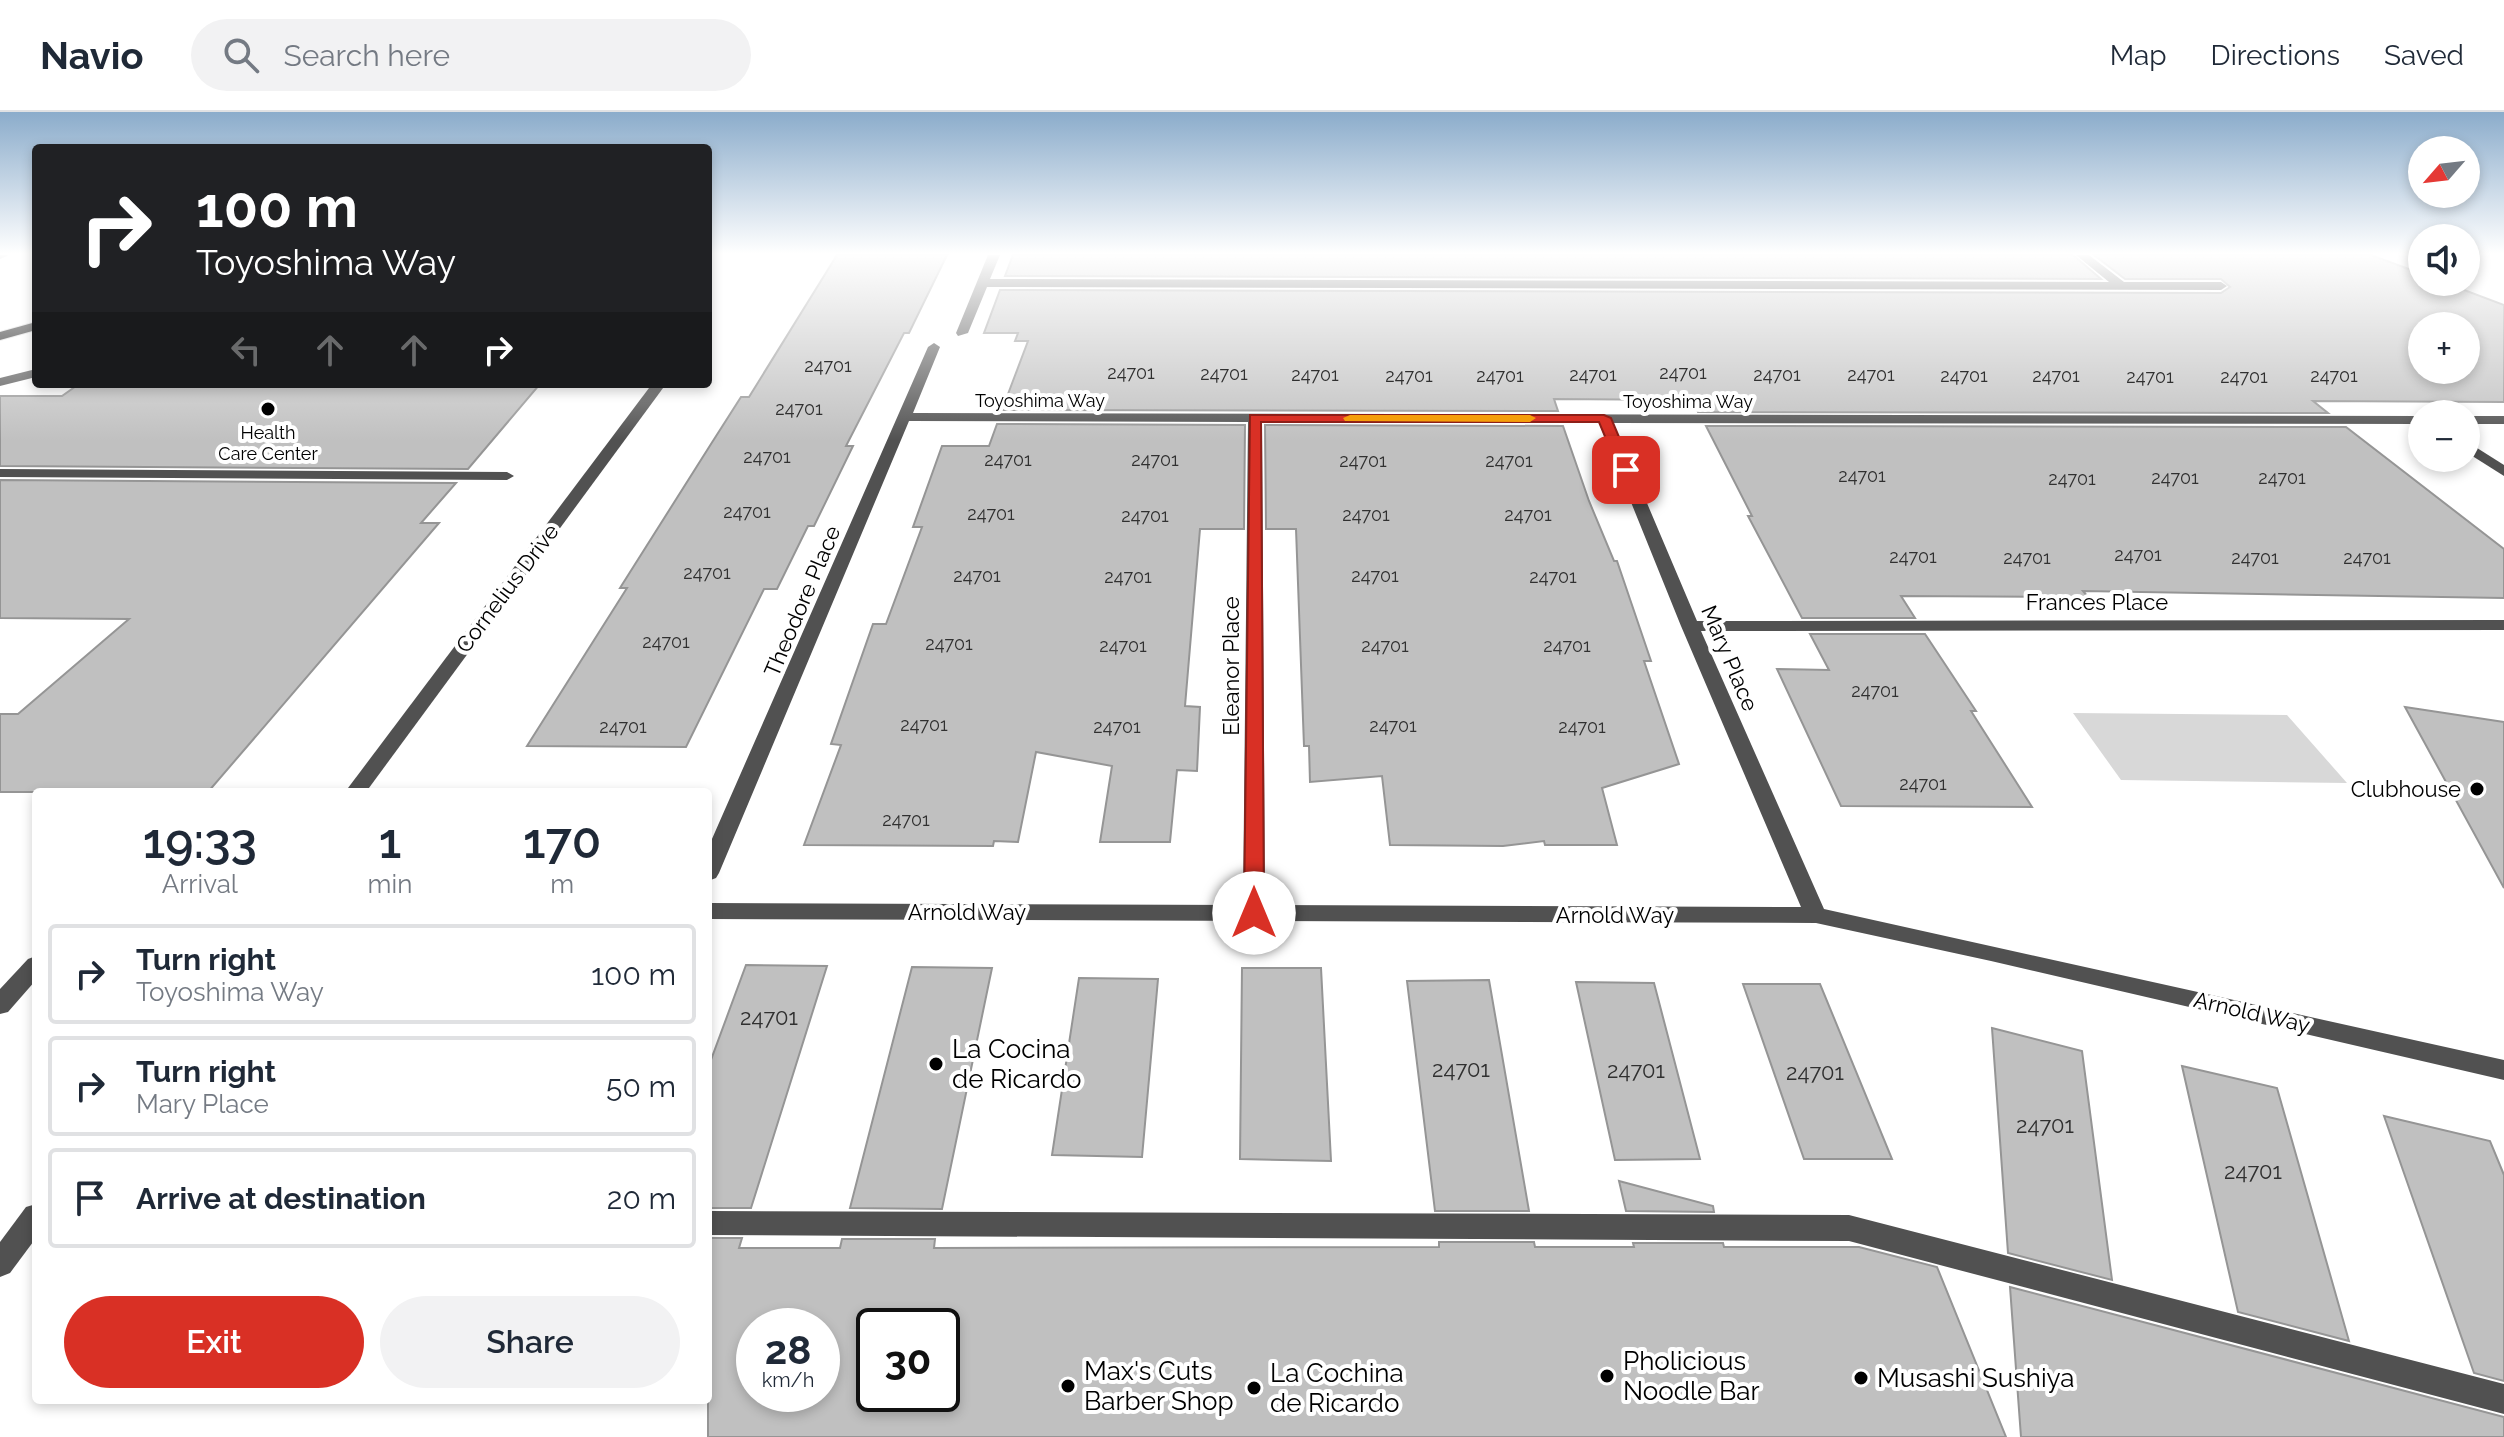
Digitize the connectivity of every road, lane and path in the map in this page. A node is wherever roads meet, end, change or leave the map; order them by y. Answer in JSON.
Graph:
{"nodes":[{"id":1,"x":969,"y":317,"type":"edge"},
{"id":2,"x":32,"y":327,"type":"edge"},
{"id":3,"x":962,"y":333,"type":"dead end"},
{"id":4,"x":0,"y":336,"type":"edge"},
{"id":5,"x":934,"y":347,"type":"dead end"},
{"id":6,"x":32,"y":374,"type":"edge"},
{"id":7,"x":0,"y":382,"type":"edge"},
{"id":8,"x":656,"y":388,"type":"edge"},
{"id":9,"x":906,"y":417,"type":"junction"},
{"id":10,"x":1255,"y":418,"type":"junction"},
{"id":11,"x":1604,"y":418,"type":"junction"},
{"id":12,"x":2408,"y":420,"type":"edge"},
{"id":13,"x":2480,"y":420,"type":"edge"},
{"id":14,"x":2504,"y":420,"type":"edge"},
{"id":15,"x":2480,"y":455,"type":"edge"},
{"id":16,"x":2504,"y":472,"type":"edge"},
{"id":17,"x":0,"y":473,"type":"edge"},
{"id":18,"x":507,"y":476,"type":"dead end"},
{"id":19,"x":2504,"y":625,"type":"edge"},
{"id":20,"x":1690,"y":626,"type":"junction"},
{"id":21,"x":358,"y":788,"type":"edge"},
{"id":22,"x":712,"y":864,"type":"edge"},
{"id":23,"x":712,"y":911,"type":"edge"},
{"id":24,"x":1254,"y":913,"type":"junction"},
{"id":25,"x":1816,"y":915,"type":"junction"},
{"id":26,"x":32,"y":969,"type":"edge"},
{"id":27,"x":0,"y":1005,"type":"edge"},
{"id":28,"x":2504,"y":1070,"type":"edge"},
{"id":29,"x":32,"y":1222,"type":"edge"},
{"id":30,"x":712,"y":1223,"type":"edge"},
{"id":31,"x":0,"y":1264,"type":"edge"},
{"id":32,"x":2504,"y":1399,"type":"edge"}],
"edges":[{"from":1,"to":3,"type":"street"},
{"from":2,"to":4,"type":"main road"},
{"from":5,"to":9,"type":"street","name":"Theodore Place"},
{"from":6,"to":7,"type":"street"},
{"from":8,"to":21,"type":"street","name":"Cornelius Drive"},
{"from":9,"to":10,"type":"street","name":"Toyoshima Way"},
{"from":9,"to":22,"type":"street","name":"Theodore Place"},
{"from":10,"to":11,"type":"street","name":"Toyoshima Way"},
{"from":10,"to":24,"type":"street","name":"Eleanor Place"},
{"from":11,"to":12,"type":"street","name":"Toyoshima Way"},
{"from":11,"to":20,"type":"street","name":"Mary Place"},
{"from":13,"to":14,"type":"street"},
{"from":15,"to":16,"type":"street"},
{"from":17,"to":18,"type":"street"},
{"from":19,"to":20,"type":"street","name":"Frances Place"},
{"from":20,"to":25,"type":"street","name":"Mary Place"},
{"from":23,"to":24,"type":"street","name":"Arnold Way"},
{"from":24,"to":25,"type":"street","name":"Arnold Way"},
{"from":25,"to":28,"type":"street","name":"Arnold Way"},
{"from":26,"to":27,"type":"street"},
{"from":29,"to":31,"type":"street"},
{"from":30,"to":32,"type":"street"}]}
